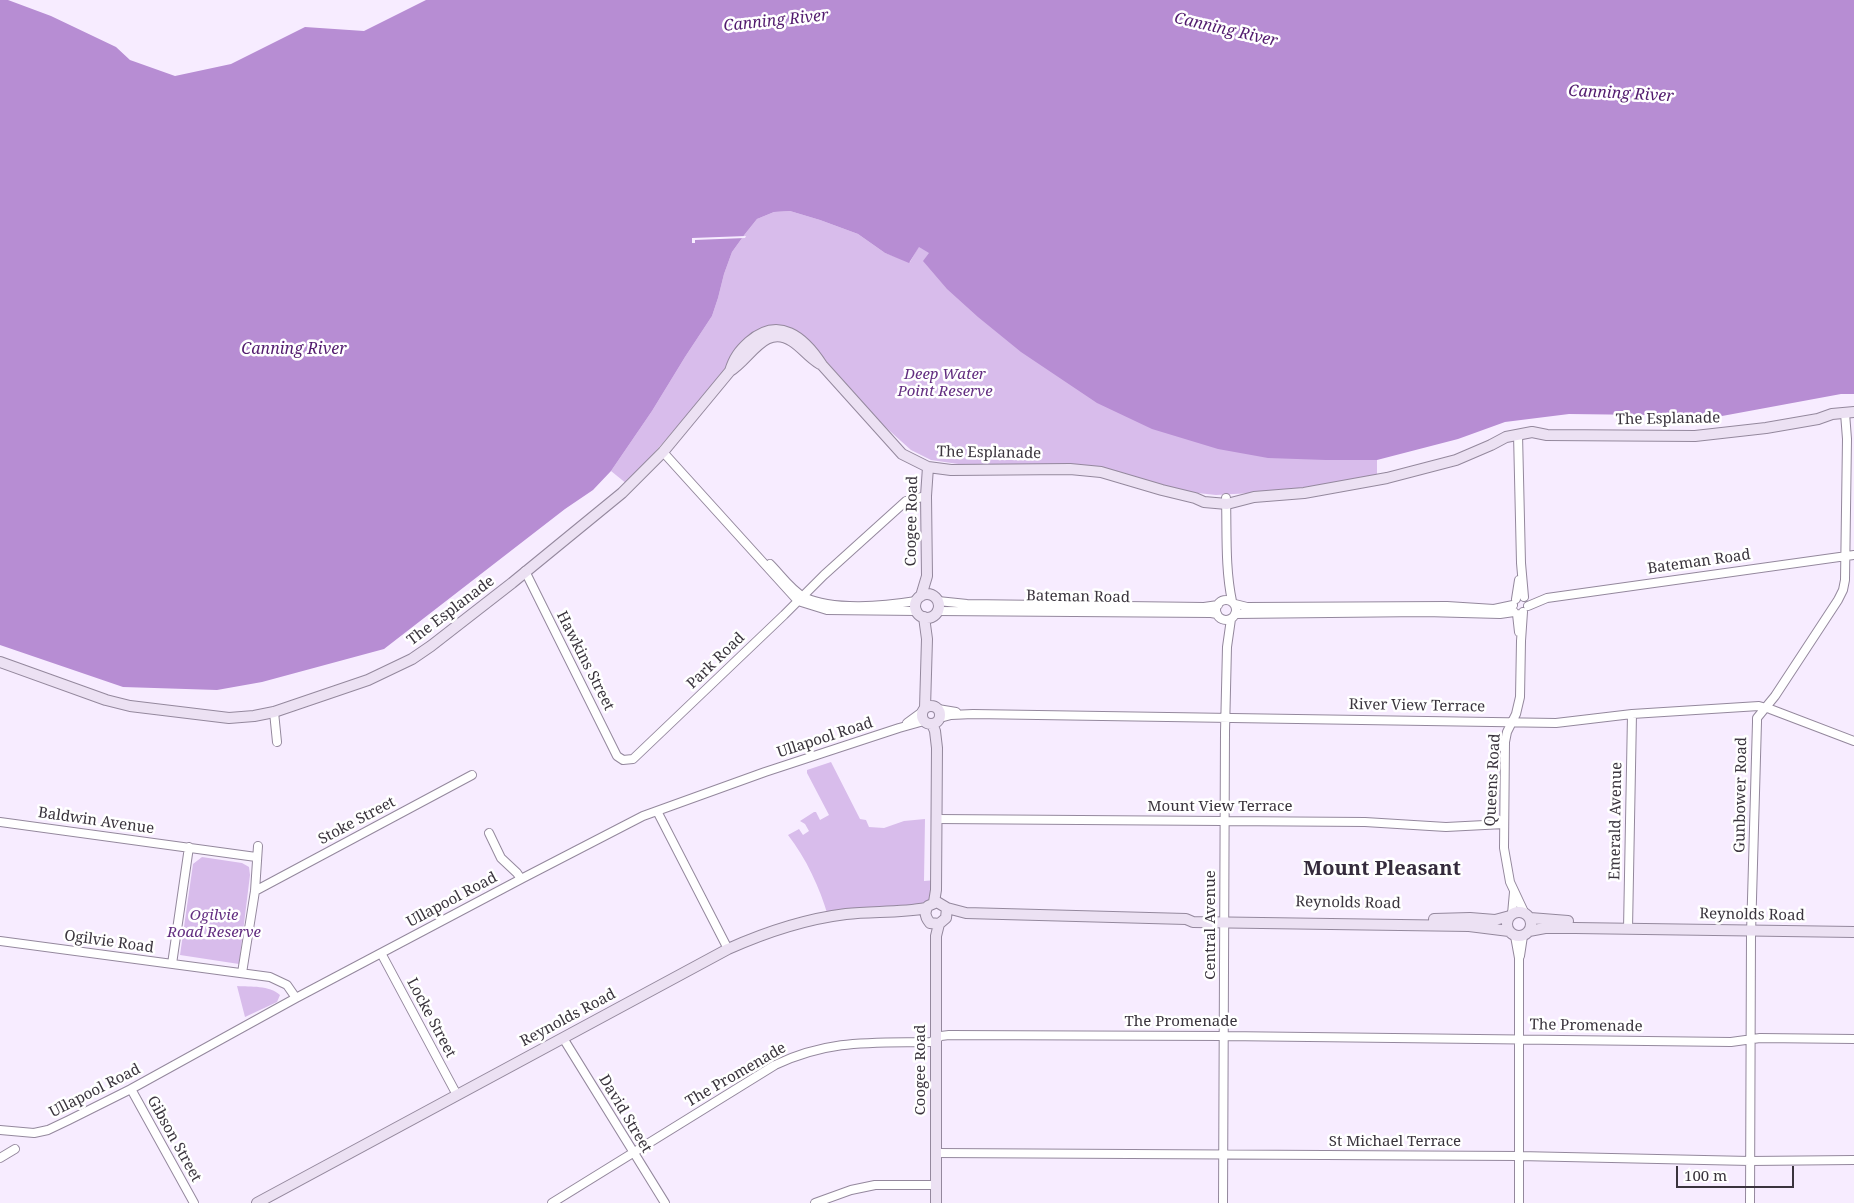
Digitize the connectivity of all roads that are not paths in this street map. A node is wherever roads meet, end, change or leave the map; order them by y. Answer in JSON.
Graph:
{"nodes":[{"id":1,"x":1850,"y":416,"type":"edge"},
{"id":2,"x":1518,"y":437,"type":"junction"},
{"id":3,"x":663,"y":452,"type":"junction"},
{"id":4,"x":928,"y":466,"type":"junction"},
{"id":5,"x":926,"y":496,"type":"junction"},
{"id":6,"x":1226,"y":501,"type":"junction"},
{"id":7,"x":1854,"y":555,"type":"edge"},
{"id":8,"x":1845,"y":556,"type":"junction"},
{"id":9,"x":1227,"y":567,"type":"junction"},
{"id":10,"x":525,"y":571,"type":"junction"},
{"id":11,"x":824,"y":575,"type":"junction"},
{"id":12,"x":801,"y":599,"type":"junction"},
{"id":13,"x":816,"y":601,"type":"junction"},
{"id":14,"x":1220,"y":603,"type":"junction"},
{"id":15,"x":1233,"y":603,"type":"junction"},
{"id":16,"x":1520,"y":605,"type":"junction"},
{"id":17,"x":927,"y":606,"type":"junction"},
{"id":18,"x":1227,"y":617,"type":"junction"},
{"id":19,"x":0,"y":662,"type":"edge"},
{"id":20,"x":1765,"y":707,"type":"junction"},
{"id":21,"x":274,"y":712,"type":"junction"},
{"id":22,"x":1632,"y":714,"type":"junction"},
{"id":23,"x":931,"y":715,"type":"junction"},
{"id":24,"x":1226,"y":717,"type":"junction"},
{"id":25,"x":1511,"y":721,"type":"junction"},
{"id":26,"x":1854,"y":741,"type":"edge"},
{"id":27,"x":277,"y":742,"type":"dead end"},
{"id":28,"x":623,"y":760,"type":"joint"},
{"id":29,"x":472,"y":775,"type":"dead end"},
{"id":30,"x":657,"y":811,"type":"junction"},
{"id":31,"x":937,"y":820,"type":"junction"},
{"id":32,"x":1225,"y":821,"type":"junction"},
{"id":33,"x":0,"y":822,"type":"edge"},
{"id":34,"x":1504,"y":824,"type":"junction"},
{"id":35,"x":489,"y":833,"type":"dead end"},
{"id":36,"x":258,"y":846,"type":"dead end"},
{"id":37,"x":189,"y":847,"type":"junction"},
{"id":38,"x":256,"y":857,"type":"junction"},
{"id":39,"x":521,"y":879,"type":"junction"},
{"id":40,"x":255,"y":891,"type":"junction"},
{"id":41,"x":1514,"y":892,"type":"junction"},
{"id":42,"x":936,"y":913,"type":"junction"},
{"id":43,"x":1511,"y":915,"type":"junction"},
{"id":44,"x":1527,"y":916,"type":"junction"},
{"id":45,"x":1224,"y":919,"type":"junction"},
{"id":46,"x":1469,"y":922,"type":"junction"},
{"id":47,"x":1628,"y":926,"type":"junction"},
{"id":48,"x":1854,"y":926,"type":"edge"},
{"id":49,"x":1752,"y":927,"type":"junction"},
{"id":50,"x":1807,"y":928,"type":"junction"},
{"id":51,"x":1854,"y":932,"type":"edge"},
{"id":52,"x":1519,"y":933,"type":"junction"},
{"id":53,"x":0,"y":941,"type":"edge"},
{"id":54,"x":728,"y":949,"type":"junction"},
{"id":55,"x":381,"y":953,"type":"junction"},
{"id":56,"x":172,"y":964,"type":"junction"},
{"id":57,"x":242,"y":973,"type":"junction"},
{"id":58,"x":296,"y":998,"type":"junction"},
{"id":59,"x":1224,"y":1036,"type":"junction"},
{"id":60,"x":564,"y":1038,"type":"junction"},
{"id":61,"x":936,"y":1039,"type":"junction"},
{"id":62,"x":1519,"y":1039,"type":"junction"},
{"id":63,"x":1854,"y":1039,"type":"edge"},
{"id":64,"x":1750,"y":1041,"type":"junction"},
{"id":65,"x":131,"y":1089,"type":"junction"},
{"id":66,"x":457,"y":1095,"type":"junction"},
{"id":67,"x":0,"y":1130,"type":"edge"},
{"id":68,"x":15,"y":1150,"type":"dead end"},
{"id":69,"x":633,"y":1153,"type":"junction"},
{"id":70,"x":936,"y":1153,"type":"junction"},
{"id":71,"x":1224,"y":1155,"type":"junction"},
{"id":72,"x":1519,"y":1156,"type":"junction"},
{"id":73,"x":0,"y":1158,"type":"edge"},
{"id":74,"x":1854,"y":1160,"type":"edge"},
{"id":75,"x":1750,"y":1161,"type":"junction"},
{"id":76,"x":936,"y":1185,"type":"junction"},
{"id":77,"x":194,"y":1203,"type":"edge"},
{"id":78,"x":258,"y":1203,"type":"edge"},
{"id":79,"x":552,"y":1203,"type":"edge"},
{"id":80,"x":665,"y":1203,"type":"edge"},
{"id":81,"x":815,"y":1203,"type":"edge"},
{"id":82,"x":936,"y":1203,"type":"edge"},
{"id":83,"x":1223,"y":1203,"type":"edge"},
{"id":84,"x":1519,"y":1203,"type":"edge"},
{"id":85,"x":1750,"y":1203,"type":"edge"}],
"edges":[{"from":1,"to":2,"type":"street","name":"The Esplanade"},
{"from":1,"to":8,"type":"street","name":"Gunbower Road"},
{"from":2,"to":6,"type":"street","name":"The Esplanade"},
{"from":2,"to":16,"type":"street","name":"Queens Road"},
{"from":3,"to":4,"type":"street","name":"The Esplanade"},
{"from":3,"to":10,"type":"street","name":"The Esplanade"},
{"from":3,"to":12,"type":"street","name":"Bateman Road"},
{"from":4,"to":5,"type":"street","name":"Coogee Road"},
{"from":4,"to":6,"type":"street","name":"The Esplanade"},
{"from":5,"to":11,"type":"street","name":"Park Road"},
{"from":5,"to":17,"type":"street","name":"Coogee Road"},
{"from":6,"to":9,"type":"street"},
{"from":7,"to":8,"type":"street","name":"Bateman Road"},
{"from":8,"to":16,"type":"street","name":"Bateman Road"},
{"from":8,"to":20,"type":"street","name":"Gunbower Road"},
{"from":9,"to":14,"type":"street"},
{"from":9,"to":15,"type":"street"},
{"from":10,"to":21,"type":"street","name":"The Esplanade"},
{"from":10,"to":28,"type":"street","name":"Hawkins Street"},
{"from":11,"to":12,"type":"street","name":"Park Road"},
{"from":11,"to":13,"type":"street","name":"Park Road"},
{"from":12,"to":13,"type":"street","name":"Bateman Road"},
{"from":12,"to":17,"type":"street","name":"Bateman Road"},
{"from":12,"to":28,"type":"street","name":"Park Road"},
{"from":13,"to":17,"type":"street","name":"Bateman Road"},
{"from":14,"to":15,"type":"street","name":"Bateman Road"},
{"from":14,"to":17,"type":"street","name":"Bateman Road"},
{"from":14,"to":18,"type":"street"},
{"from":15,"to":16,"type":"street","name":"Bateman Road"},
{"from":15,"to":18,"type":"street"},
{"from":16,"to":18,"type":"street","name":"Bateman Road"},
{"from":16,"to":25,"type":"street","name":"Queens Road"},
{"from":17,"to":18,"type":"street","name":"Bateman Road"},
{"from":17,"to":23,"type":"street","name":"Coogee Road"},
{"from":18,"to":24,"type":"street","name":"Central Avenue"},
{"from":19,"to":21,"type":"street","name":"The Esplanade"},
{"from":20,"to":22,"type":"street","name":"River View Terrace"},
{"from":20,"to":26,"type":"street","name":"River View Terrace"},
{"from":20,"to":49,"type":"street","name":"Gunbower Road"},
{"from":21,"to":27,"type":"street"},
{"from":22,"to":25,"type":"street","name":"River View Terrace"},
{"from":22,"to":47,"type":"street","name":"Emerald Avenue"},
{"from":23,"to":24,"type":"street","name":"River View Terrace"},
{"from":23,"to":30,"type":"street","name":"Ullapool Road"},
{"from":23,"to":31,"type":"street","name":"Coogee Road"},
{"from":24,"to":25,"type":"street","name":"River View Terrace"},
{"from":24,"to":32,"type":"street","name":"Central Avenue"},
{"from":25,"to":34,"type":"street","name":"Queens Road"},
{"from":29,"to":40,"type":"street","name":"Stoke Street"},
{"from":30,"to":39,"type":"street","name":"Ullapool Road"},
{"from":30,"to":54,"type":"street"},
{"from":31,"to":32,"type":"street","name":"Mount View Terrace"},
{"from":31,"to":42,"type":"street","name":"Coogee Road"},
{"from":32,"to":34,"type":"street","name":"Mount View Terrace"},
{"from":32,"to":45,"type":"street","name":"Central Avenue"},
{"from":33,"to":37,"type":"street","name":"Baldwin Avenue"},
{"from":34,"to":41,"type":"street","name":"Queens Road"},
{"from":35,"to":39,"type":"street"},
{"from":36,"to":38,"type":"street"},
{"from":37,"to":38,"type":"street","name":"Baldwin Avenue"},
{"from":37,"to":56,"type":"street"},
{"from":38,"to":40,"type":"street"},
{"from":39,"to":55,"type":"street","name":"Ullapool Road"},
{"from":40,"to":57,"type":"street"},
{"from":41,"to":43,"type":"street","name":"Queens Road"},
{"from":41,"to":44,"type":"street","name":"Queens Road"},
{"from":42,"to":45,"type":"street","name":"Reynolds Road"},
{"from":42,"to":54,"type":"street","name":"Reynolds Road"},
{"from":42,"to":61,"type":"street","name":"Coogee Road"},
{"from":43,"to":44,"type":"street","name":"Reynolds Road"},
{"from":43,"to":46,"type":"street","name":"Reynolds Road"},
{"from":43,"to":52,"type":"street"},
{"from":44,"to":47,"type":"street","name":"Reynolds Road"},
{"from":44,"to":52,"type":"street"},
{"from":45,"to":46,"type":"street","name":"Reynolds Road"},
{"from":45,"to":59,"type":"street","name":"Central Avenue"},
{"from":46,"to":52,"type":"street","name":"Reynolds Road"},
{"from":47,"to":49,"type":"street","name":"Reynolds Road"},
{"from":47,"to":52,"type":"street","name":"Reynolds Road"},
{"from":48,"to":50,"type":"street","name":"Reynolds Road"},
{"from":49,"to":50,"type":"street","name":"Reynolds Road"},
{"from":49,"to":64,"type":"street","name":"Gunbower Road"},
{"from":50,"to":51,"type":"street","name":"Reynolds Road"},
{"from":52,"to":62,"type":"street"},
{"from":53,"to":56,"type":"street","name":"Ogilvie Road"},
{"from":54,"to":60,"type":"street","name":"Reynolds Road"},
{"from":55,"to":58,"type":"street","name":"Ullapool Road"},
{"from":55,"to":66,"type":"street","name":"Locke Street"},
{"from":56,"to":57,"type":"street","name":"Ogilvie Road"},
{"from":57,"to":58,"type":"street","name":"Ogilvie Road"},
{"from":58,"to":65,"type":"street","name":"Ullapool Road"},
{"from":59,"to":61,"type":"street","name":"The Promenade"},
{"from":59,"to":62,"type":"street","name":"The Promenade"},
{"from":59,"to":71,"type":"street","name":"Central Avenue"},
{"from":60,"to":66,"type":"street","name":"Reynolds Road"},
{"from":60,"to":69,"type":"street","name":"David Street"},
{"from":61,"to":69,"type":"street","name":"The Promenade"},
{"from":61,"to":70,"type":"street","name":"Coogee Road"},
{"from":62,"to":64,"type":"street","name":"The Promenade"},
{"from":62,"to":72,"type":"street"},
{"from":63,"to":64,"type":"street","name":"The Promenade"},
{"from":64,"to":75,"type":"street","name":"Gunbower Road"},
{"from":65,"to":67,"type":"street","name":"Ullapool Road"},
{"from":65,"to":77,"type":"street","name":"Gibson Street"},
{"from":66,"to":78,"type":"street","name":"Reynolds Road"},
{"from":68,"to":73,"type":"street"},
{"from":69,"to":79,"type":"street","name":"The Promenade"},
{"from":69,"to":80,"type":"street","name":"David Street"},
{"from":70,"to":71,"type":"street","name":"St Michael Terrace"},
{"from":70,"to":76,"type":"street","name":"Coogee Road"},
{"from":71,"to":72,"type":"street","name":"St Michael Terrace"},
{"from":71,"to":83,"type":"street","name":"Central Avenue"},
{"from":72,"to":75,"type":"street","name":"St Michael Terrace"},
{"from":72,"to":84,"type":"street"},
{"from":74,"to":75,"type":"street","name":"St Michael Terrace"},
{"from":75,"to":85,"type":"street","name":"Gunbower Road"},
{"from":76,"to":81,"type":"street"},
{"from":76,"to":82,"type":"street","name":"Coogee Road"}]}
